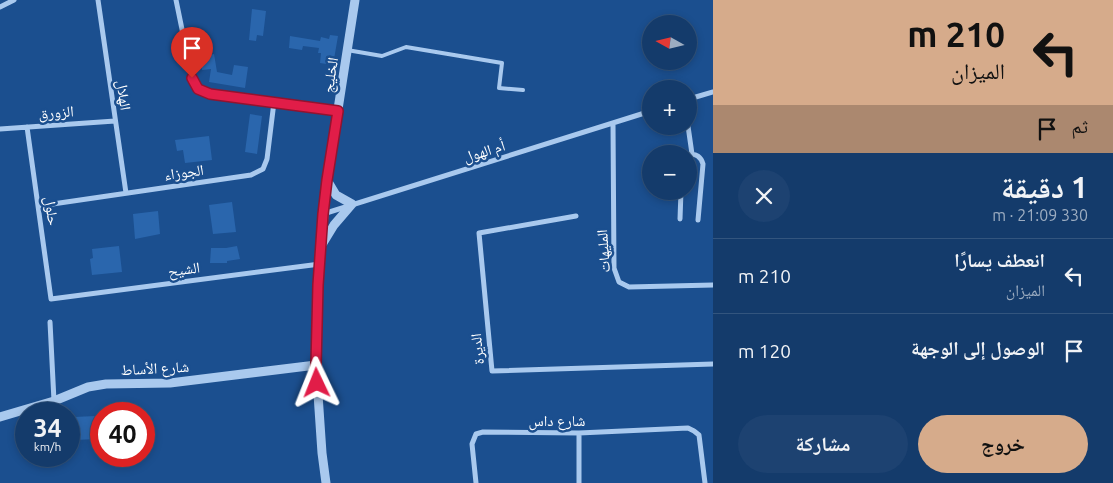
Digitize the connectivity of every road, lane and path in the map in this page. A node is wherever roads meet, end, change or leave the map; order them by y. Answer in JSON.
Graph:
{"nodes":[{"id":1,"x":14,"y":0,"type":"edge"},
{"id":2,"x":98,"y":0,"type":"edge"},
{"id":3,"x":176,"y":0,"type":"edge"},
{"id":4,"x":355,"y":0,"type":"edge"},
{"id":5,"x":0,"y":7,"type":"edge"},
{"id":6,"x":348,"y":50,"type":"junction"},
{"id":7,"x":523,"y":90,"type":"dead end"},
{"id":8,"x":713,"y":92,"type":"edge"},
{"id":9,"x":697,"y":97,"type":"edge"},
{"id":10,"x":274,"y":102,"type":"junction"},
{"id":11,"x":338,"y":111,"type":"junction"},
{"id":12,"x":642,"y":114,"type":"edge"},
{"id":13,"x":115,"y":121,"type":"junction"},
{"id":14,"x":613,"y":123,"type":"junction"},
{"id":15,"x":27,"y":127,"type":"junction"},
{"id":16,"x":0,"y":129,"type":"edge"},
{"id":17,"x":697,"y":156,"type":"edge"},
{"id":18,"x":327,"y":180,"type":"junction"},
{"id":19,"x":126,"y":193,"type":"junction"},
{"id":20,"x":681,"y":200,"type":"edge"},
{"id":21,"x":352,"y":204,"type":"junction"},
{"id":22,"x":39,"y":206,"type":"junction"},
{"id":23,"x":323,"y":214,"type":"junction"},
{"id":24,"x":576,"y":216,"type":"dead end"},
{"id":25,"x":680,"y":220,"type":"dead end"},
{"id":26,"x":698,"y":220,"type":"dead end"},
{"id":27,"x":321,"y":248,"type":"junction"},
{"id":28,"x":320,"y":264,"type":"junction"},
{"id":29,"x":713,"y":285,"type":"edge"},
{"id":30,"x":51,"y":299,"type":"joint"},
{"id":31,"x":50,"y":322,"type":"dead end"},
{"id":32,"x":713,"y":364,"type":"edge"},
{"id":33,"x":316,"y":365,"type":"junction"},
{"id":34,"x":54,"y":400,"type":"junction"},
{"id":35,"x":0,"y":417,"type":"edge"},
{"id":36,"x":579,"y":433,"type":"junction"},
{"id":37,"x":326,"y":483,"type":"edge"},
{"id":38,"x":476,"y":483,"type":"edge"},
{"id":39,"x":579,"y":483,"type":"edge"},
{"id":40,"x":705,"y":483,"type":"edge"}],
"edges":[{"from":1,"to":5,"type":"street"},
{"from":2,"to":13,"type":"street","name":"الهلال"},
{"from":3,"to":10,"type":"street"},
{"from":4,"to":6,"type":"street","name":"الخليج"},
{"from":6,"to":7,"type":"lane"},
{"from":6,"to":11,"type":"street","name":"الخليج"},
{"from":8,"to":9,"type":"street"},
{"from":10,"to":11,"type":"street"},
{"from":10,"to":19,"type":"street","name":"الجوزاء"},
{"from":11,"to":18,"type":"street","name":"الخليج"},
{"from":12,"to":14,"type":"street","name":"أم الهول"},
{"from":13,"to":15,"type":"street","name":"الزورق"},
{"from":13,"to":19,"type":"street","name":"الهلال"},
{"from":14,"to":21,"type":"street","name":"أم الهول"},
{"from":14,"to":29,"type":"street","name":"المليهات"},
{"from":15,"to":16,"type":"street","name":"الزورق"},
{"from":15,"to":22,"type":"street","name":"حلول"},
{"from":17,"to":26,"type":"street"},
{"from":18,"to":21,"type":"street"},
{"from":18,"to":23,"type":"street","name":"الخليج"},
{"from":19,"to":22,"type":"street","name":"الجوزاء"},
{"from":20,"to":25,"type":"street"},
{"from":21,"to":23,"type":"street","name":"أم الهول"},
{"from":21,"to":27,"type":"street"},
{"from":22,"to":30,"type":"street","name":"حلول"},
{"from":23,"to":27,"type":"street","name":"الخليج"},
{"from":24,"to":32,"type":"street","name":"الديرة"},
{"from":27,"to":28,"type":"street","name":"الخليج"},
{"from":28,"to":30,"type":"street","name":"الشيح"},
{"from":28,"to":33,"type":"street","name":"الخليج"},
{"from":31,"to":34,"type":"street"},
{"from":33,"to":34,"type":"street","name":"شارع الأساط"},
{"from":33,"to":37,"type":"street","name":"الخليج"},
{"from":34,"to":35,"type":"street","name":"شارع الأساط"},
{"from":36,"to":38,"type":"street","name":"شارع داس"},
{"from":36,"to":39,"type":"street"},
{"from":36,"to":40,"type":"street","name":"شارع داس"}]}
